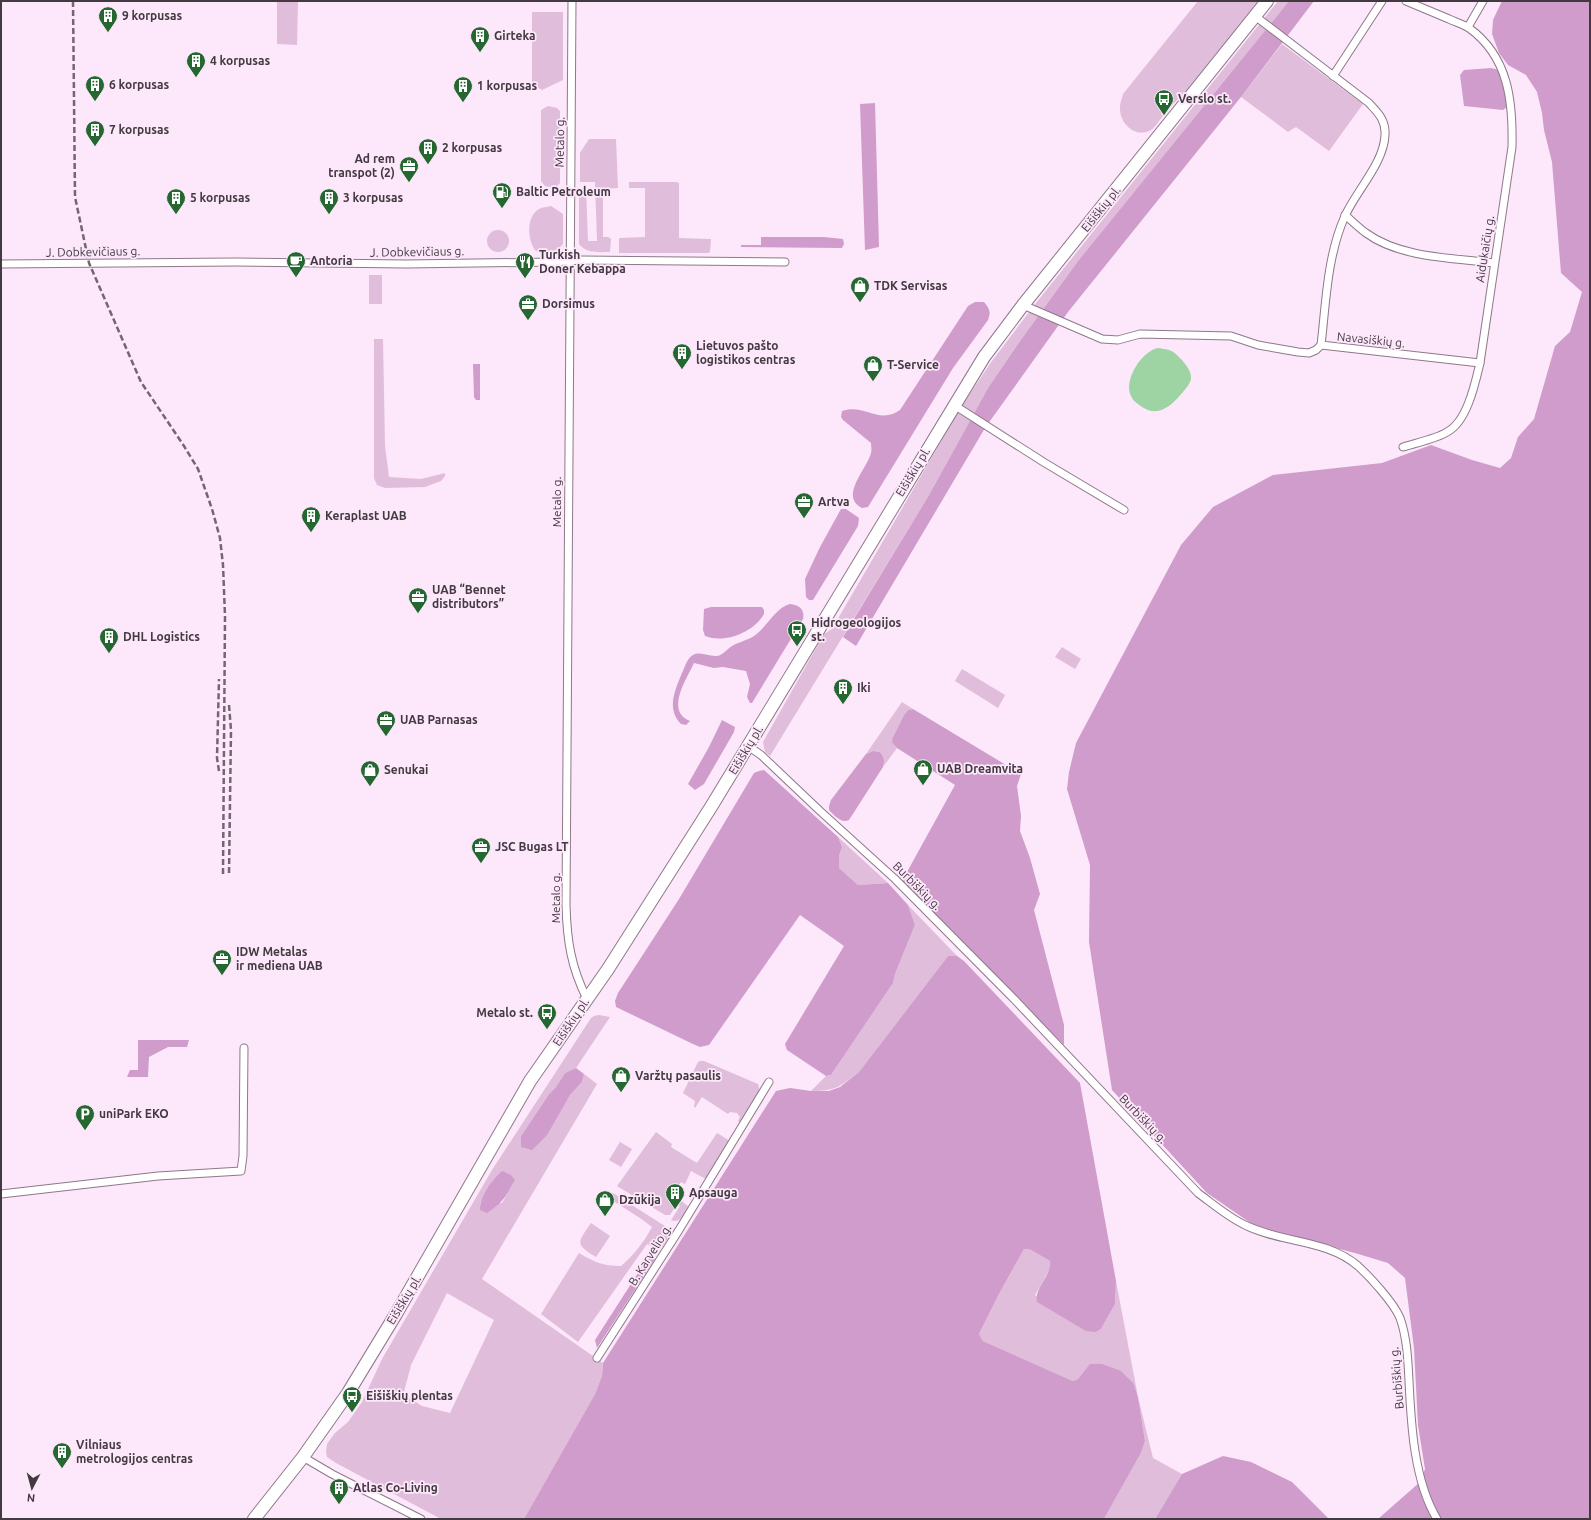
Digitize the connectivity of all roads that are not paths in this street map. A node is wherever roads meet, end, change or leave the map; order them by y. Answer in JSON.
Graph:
{"nodes":[{"id":1,"x":572,"y":1,"type":"edge"},
{"id":2,"x":1267,"y":1,"type":"edge"},
{"id":3,"x":1382,"y":1,"type":"edge"},
{"id":4,"x":1406,"y":1,"type":"edge"},
{"id":5,"x":1483,"y":1,"type":"edge"},
{"id":6,"x":1255,"y":16,"type":"junction"},
{"id":7,"x":1468,"y":27,"type":"junction"},
{"id":8,"x":1333,"y":76,"type":"junction"},
{"id":9,"x":1345,"y":215,"type":"junction"},
{"id":10,"x":571,"y":260,"type":"junction"},
{"id":11,"x":785,"y":262,"type":"dead end"},
{"id":12,"x":1494,"y":263,"type":"junction"},
{"id":13,"x":1,"y":264,"type":"edge"},
{"id":14,"x":1024,"y":305,"type":"junction"},
{"id":15,"x":1321,"y":345,"type":"junction"},
{"id":16,"x":1480,"y":363,"type":"junction"},
{"id":17,"x":954,"y":405,"type":"junction"},
{"id":18,"x":1402,"y":447,"type":"dead end"},
{"id":19,"x":1124,"y":510,"type":"dead end"},
{"id":20,"x":748,"y":746,"type":"junction"},
{"id":21,"x":587,"y":999,"type":"junction"},
{"id":22,"x":244,"y":1048,"type":"dead end"},
{"id":23,"x":769,"y":1082,"type":"dead end"},
{"id":24,"x":1,"y":1194,"type":"edge"},
{"id":25,"x":597,"y":1358,"type":"dead end"},
{"id":26,"x":303,"y":1457,"type":"junction"},
{"id":27,"x":254,"y":1519,"type":"edge"},
{"id":28,"x":421,"y":1519,"type":"edge"},
{"id":29,"x":1437,"y":1519,"type":"edge"}],
"edges":[{"from":1,"to":10,"type":"street","name":"Metalo g."},
{"from":2,"to":6,"type":"main road","name":"Eišiškių pl."},
{"from":3,"to":8,"type":"street"},
{"from":4,"to":7,"type":"street","name":"Aidukaičių g."},
{"from":5,"to":7,"type":"street"},
{"from":6,"to":8,"type":"street","name":"Navasiškių g."},
{"from":6,"to":14,"type":"main road","name":"Eišiškių pl."},
{"from":7,"to":12,"type":"street","name":"Aidukaičių g."},
{"from":8,"to":9,"type":"street","name":"Navasiškių g."},
{"from":9,"to":12,"type":"street"},
{"from":9,"to":15,"type":"street","name":"Navasiškių g."},
{"from":10,"to":11,"type":"street","name":"J. Dobkevičiaus g."},
{"from":10,"to":13,"type":"street","name":"J. Dobkevičiaus g."},
{"from":10,"to":21,"type":"street","name":"Metalo g."},
{"from":12,"to":16,"type":"street","name":"Aidukaičių g."},
{"from":14,"to":15,"type":"street"},
{"from":14,"to":17,"type":"main road","name":"Eišiškių pl."},
{"from":15,"to":16,"type":"street","name":"Navasiškių g."},
{"from":16,"to":18,"type":"street","name":"Aidukaičių g."},
{"from":17,"to":19,"type":"street"},
{"from":17,"to":20,"type":"main road","name":"Eišiškių pl."},
{"from":20,"to":21,"type":"main road","name":"Eišiškių pl."},
{"from":20,"to":29,"type":"street","name":"Burbiškių g."},
{"from":21,"to":26,"type":"main road","name":"Eišiškių pl."},
{"from":22,"to":24,"type":"street"},
{"from":23,"to":25,"type":"street","name":"B. Karvelio g."},
{"from":26,"to":27,"type":"main road","name":"Eišiškių pl."},
{"from":26,"to":28,"type":"street"}]}
